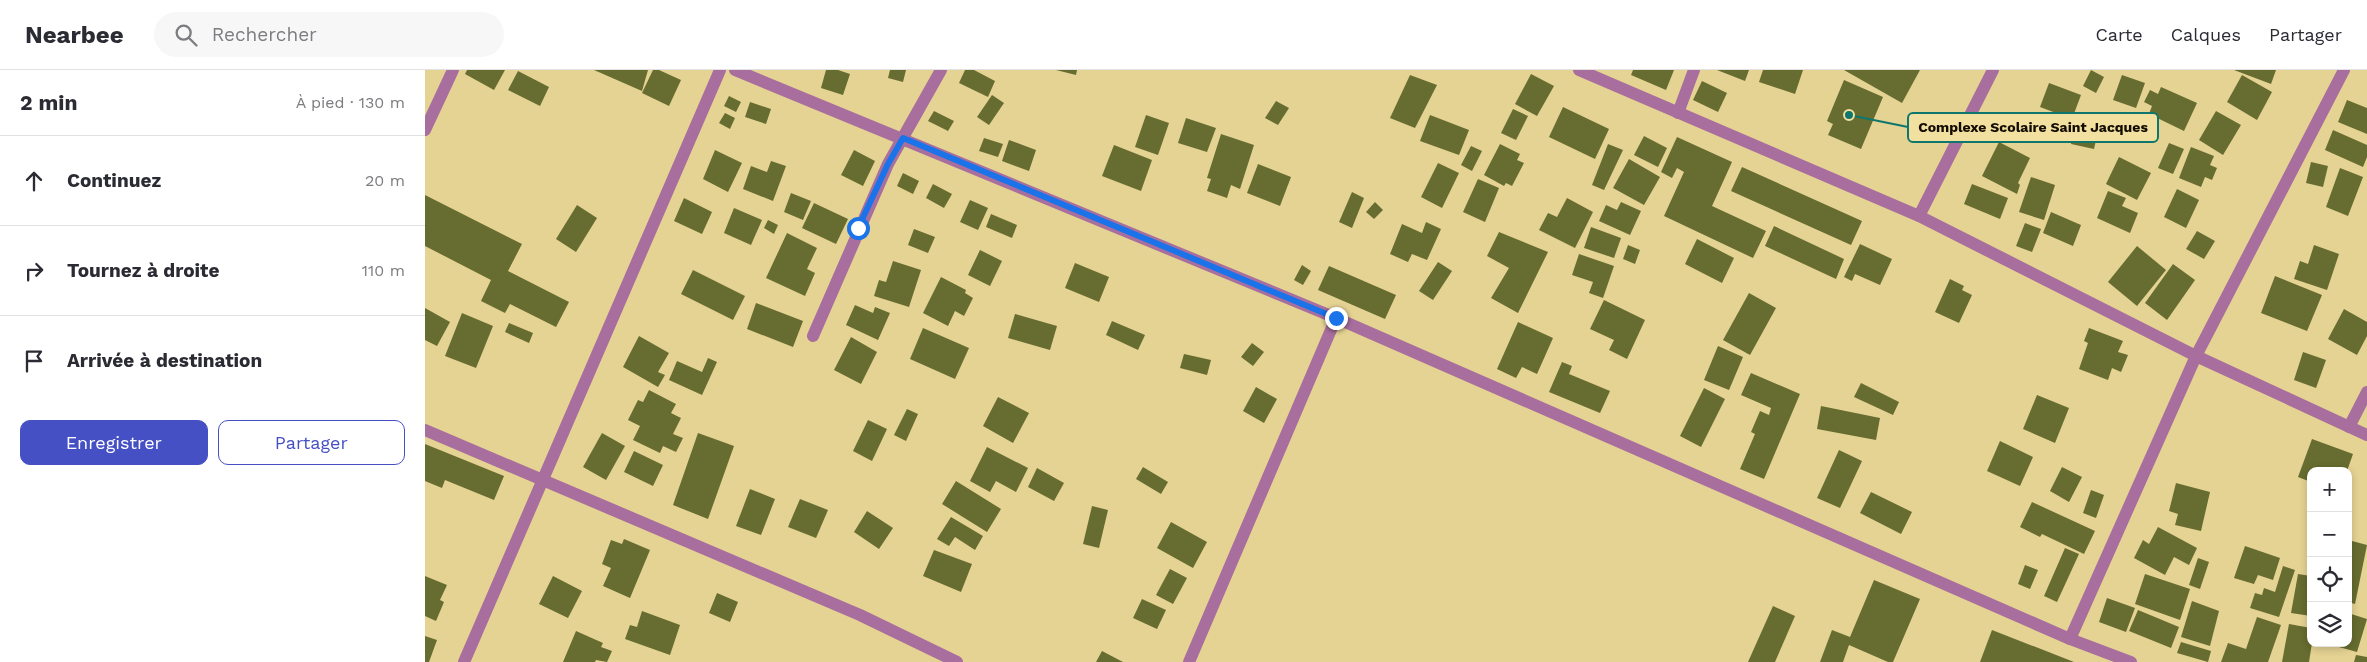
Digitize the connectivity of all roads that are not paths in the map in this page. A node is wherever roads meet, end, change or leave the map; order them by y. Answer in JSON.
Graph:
{"nodes":[{"id":1,"x":453,"y":70,"type":"edge"},
{"id":2,"x":720,"y":70,"type":"edge"},
{"id":3,"x":735,"y":70,"type":"edge"},
{"id":4,"x":941,"y":70,"type":"edge"},
{"id":5,"x":1579,"y":70,"type":"edge"},
{"id":6,"x":1694,"y":70,"type":"edge"},
{"id":7,"x":1993,"y":70,"type":"edge"},
{"id":8,"x":2344,"y":70,"type":"edge"},
{"id":9,"x":1678,"y":112,"type":"junction"},
{"id":10,"x":425,"y":130,"type":"edge"},
{"id":11,"x":903,"y":138,"type":"junction"},
{"id":12,"x":1919,"y":216,"type":"junction"},
{"id":13,"x":1336,"y":318,"type":"junction"},
{"id":14,"x":813,"y":336,"type":"dead end"},
{"id":15,"x":2196,"y":356,"type":"junction"},
{"id":16,"x":2367,"y":392,"type":"edge"},
{"id":17,"x":2349,"y":427,"type":"junction"},
{"id":18,"x":425,"y":430,"type":"edge"},
{"id":19,"x":2367,"y":435,"type":"edge"},
{"id":20,"x":544,"y":482,"type":"junction"},
{"id":21,"x":2070,"y":639,"type":"junction"},
{"id":22,"x":464,"y":662,"type":"edge"},
{"id":23,"x":957,"y":662,"type":"edge"},
{"id":24,"x":1189,"y":662,"type":"edge"},
{"id":25,"x":2131,"y":662,"type":"edge"}],
"edges":[{"from":1,"to":10,"type":"street"},
{"from":2,"to":20,"type":"street"},
{"from":3,"to":11,"type":"street"},
{"from":4,"to":11,"type":"street"},
{"from":5,"to":9,"type":"street"},
{"from":6,"to":9,"type":"street"},
{"from":7,"to":12,"type":"street"},
{"from":8,"to":15,"type":"street"},
{"from":9,"to":12,"type":"street"},
{"from":11,"to":13,"type":"street"},
{"from":11,"to":14,"type":"street"},
{"from":12,"to":15,"type":"street"},
{"from":13,"to":21,"type":"street"},
{"from":13,"to":24,"type":"street"},
{"from":15,"to":17,"type":"street"},
{"from":15,"to":21,"type":"street"},
{"from":16,"to":17,"type":"street"},
{"from":17,"to":19,"type":"street"},
{"from":18,"to":20,"type":"street"},
{"from":20,"to":22,"type":"street"},
{"from":20,"to":23,"type":"street"},
{"from":21,"to":25,"type":"street"}]}
